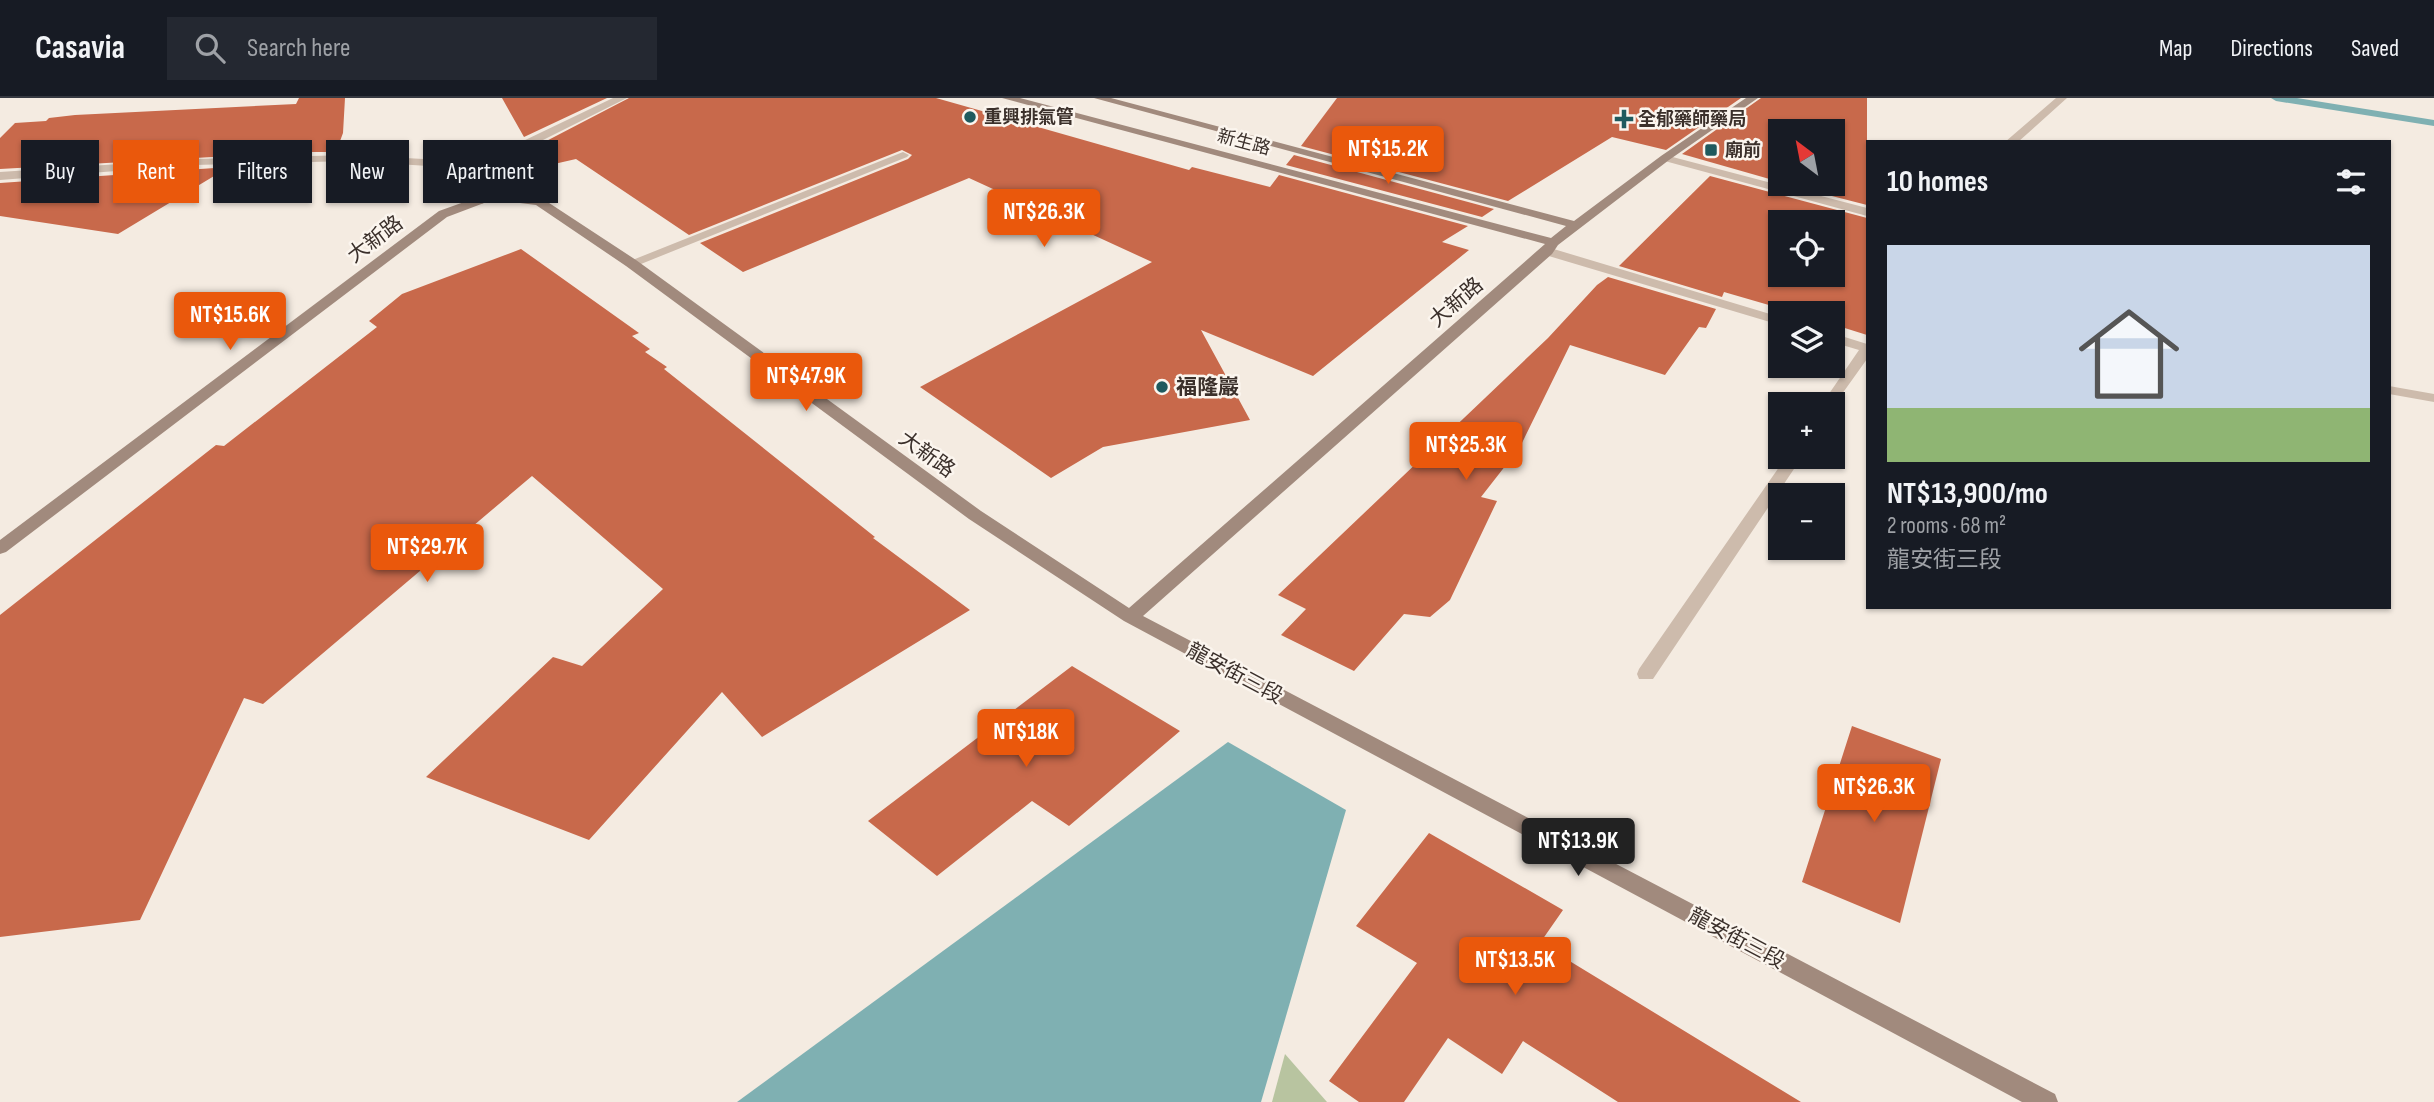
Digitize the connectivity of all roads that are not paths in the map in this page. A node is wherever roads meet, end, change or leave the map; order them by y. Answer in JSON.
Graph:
{"nodes":[{"id":1,"x":622,"y":98,"type":"edge"},
{"id":2,"x":1007,"y":98,"type":"edge"},
{"id":3,"x":1099,"y":98,"type":"edge"},
{"id":4,"x":1754,"y":98,"type":"edge"},
{"id":5,"x":2062,"y":98,"type":"edge"},
{"id":6,"x":535,"y":140,"type":"edge"},
{"id":7,"x":2013,"y":140,"type":"edge"},
{"id":8,"x":903,"y":155,"type":"dead end"},
{"id":9,"x":1665,"y":158,"type":"junction"},
{"id":10,"x":423,"y":162,"type":"edge"},
{"id":11,"x":0,"y":176,"type":"edge"},
{"id":12,"x":474,"y":203,"type":"edge"},
{"id":13,"x":541,"y":203,"type":"edge"},
{"id":14,"x":1866,"y":212,"type":"edge"},
{"id":15,"x":1576,"y":225,"type":"junction"},
{"id":16,"x":1550,"y":246,"type":"junction"},
{"id":17,"x":631,"y":263,"type":"junction"},
{"id":18,"x":1768,"y":317,"type":"edge"},
{"id":19,"x":1845,"y":341,"type":"edge"},
{"id":20,"x":1866,"y":348,"type":"edge"},
{"id":21,"x":1866,"y":349,"type":"edge"},
{"id":22,"x":2391,"y":390,"type":"edge"},
{"id":23,"x":1837,"y":392,"type":"edge"},
{"id":24,"x":2434,"y":398,"type":"edge"},
{"id":25,"x":1786,"y":469,"type":"edge"},
{"id":26,"x":0,"y":548,"type":"edge"},
{"id":27,"x":1130,"y":617,"type":"junction"},
{"id":28,"x":1646,"y":674,"type":"dead end"},
{"id":29,"x":2040,"y":1101,"type":"edge"}],
"edges":[{"from":1,"to":6,"type":"lane"},
{"from":2,"to":16,"type":"street","name":"新生路"},
{"from":3,"to":15,"type":"street","name":"新生路"},
{"from":4,"to":9,"type":"street","name":"大新路"},
{"from":5,"to":7,"type":"lane"},
{"from":8,"to":17,"type":"lane"},
{"from":9,"to":14,"type":"lane"},
{"from":9,"to":15,"type":"street","name":"大新路"},
{"from":10,"to":11,"type":"lane"},
{"from":12,"to":26,"type":"street","name":"大新路"},
{"from":13,"to":17,"type":"street","name":"大新路"},
{"from":15,"to":16,"type":"street","name":"大新路"},
{"from":16,"to":18,"type":"lane"},
{"from":16,"to":27,"type":"street","name":"大新路"},
{"from":17,"to":27,"type":"street","name":"大新路"},
{"from":19,"to":20,"type":"lane"},
{"from":21,"to":23,"type":"lane"},
{"from":22,"to":24,"type":"lane"},
{"from":25,"to":28,"type":"lane"},
{"from":27,"to":29,"type":"street","name":"龍安街三段"}]}
